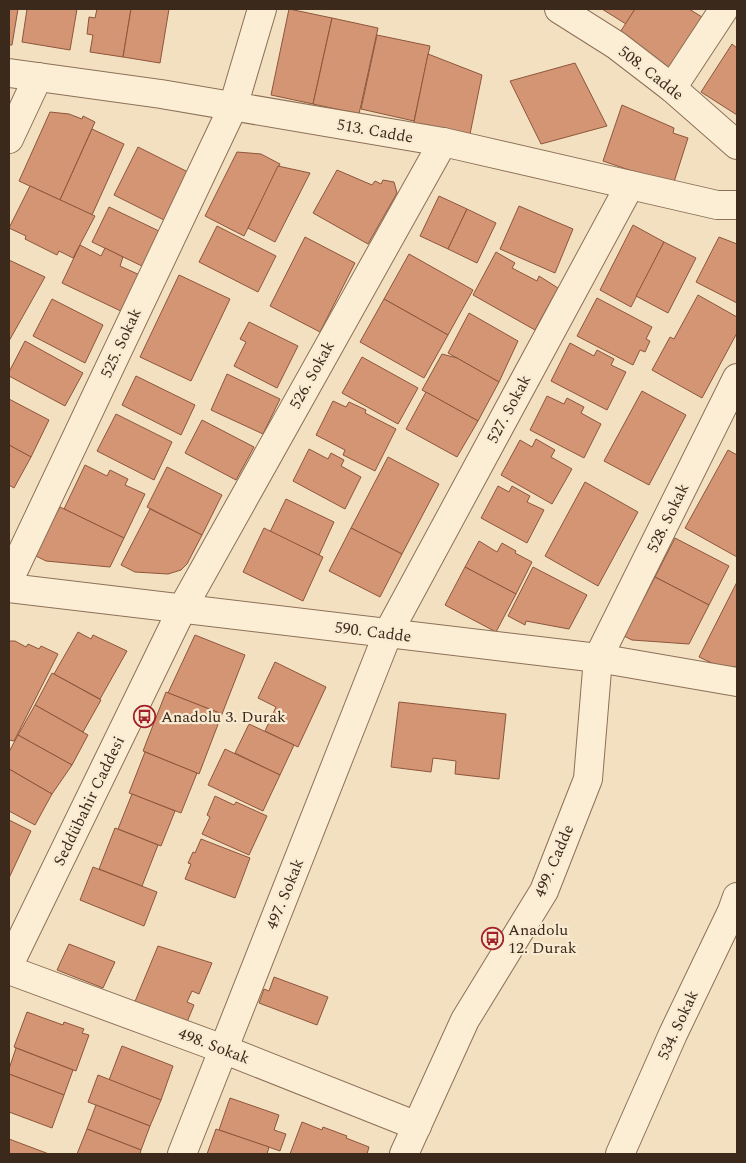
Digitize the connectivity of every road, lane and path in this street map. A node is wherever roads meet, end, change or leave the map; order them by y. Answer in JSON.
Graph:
{"nodes":[{"id":1,"x":262,"y":9,"type":"edge"},
{"id":2,"x":559,"y":9,"type":"edge"},
{"id":3,"x":724,"y":9,"type":"edge"},
{"id":4,"x":9,"y":73,"type":"edge"},
{"id":5,"x":38,"y":77,"type":"junction"},
{"id":6,"x":672,"y":88,"type":"junction"},
{"id":7,"x":233,"y":107,"type":"junction"},
{"id":8,"x":9,"y":139,"type":"edge"},
{"id":9,"x":443,"y":142,"type":"junction"},
{"id":10,"x":737,"y":145,"type":"edge"},
{"id":11,"x":630,"y":185,"type":"junction"},
{"id":12,"x":737,"y":205,"type":"edge"},
{"id":13,"x":737,"y":378,"type":"edge"},
{"id":14,"x":9,"y":580,"type":"edge"},
{"id":15,"x":9,"y":588,"type":"edge"},
{"id":16,"x":182,"y":609,"type":"junction"},
{"id":17,"x":388,"y":633,"type":"junction"},
{"id":18,"x":598,"y":658,"type":"junction"},
{"id":19,"x":737,"y":682,"type":"edge"},
{"id":20,"x":737,"y":896,"type":"edge"},
{"id":21,"x":9,"y":965,"type":"edge"},
{"id":22,"x":9,"y":970,"type":"edge"},
{"id":23,"x":223,"y":1049,"type":"junction"},
{"id":24,"x":416,"y":1126,"type":"junction"},
{"id":25,"x":182,"y":1154,"type":"edge"},
{"id":26,"x":404,"y":1154,"type":"edge"},
{"id":27,"x":620,"y":1154,"type":"edge"}],
"edges":[{"from":1,"to":7,"type":"street","name":"525. Sokak"},
{"from":2,"to":6,"type":"street","name":"508. Cadde"},
{"from":3,"to":6,"type":"street"},
{"from":4,"to":5,"type":"street","name":"513. Cadde"},
{"from":5,"to":7,"type":"street","name":"513. Cadde"},
{"from":5,"to":8,"type":"street"},
{"from":6,"to":10,"type":"street","name":"508. Cadde"},
{"from":7,"to":9,"type":"street","name":"513. Cadde"},
{"from":7,"to":14,"type":"street","name":"525. Sokak"},
{"from":9,"to":11,"type":"street","name":"513. Cadde"},
{"from":9,"to":16,"type":"street","name":"526. Sokak"},
{"from":11,"to":12,"type":"street","name":"513. Cadde"},
{"from":11,"to":17,"type":"street","name":"527. Sokak"},
{"from":13,"to":18,"type":"street","name":"528. Sokak"},
{"from":15,"to":16,"type":"street","name":"590. Cadde"},
{"from":16,"to":17,"type":"street","name":"590. Cadde"},
{"from":16,"to":21,"type":"street","name":"Seddübahir Caddesi"},
{"from":17,"to":18,"type":"street","name":"590. Cadde"},
{"from":17,"to":23,"type":"street","name":"497. Sokak"},
{"from":18,"to":19,"type":"street","name":"590. Cadde"},
{"from":18,"to":24,"type":"street","name":"499. Cadde"},
{"from":20,"to":27,"type":"street","name":"534. Sokak"},
{"from":22,"to":23,"type":"street","name":"498. Sokak"},
{"from":23,"to":24,"type":"street","name":"498. Sokak"},
{"from":23,"to":25,"type":"street","name":"497. Sokak"},
{"from":24,"to":26,"type":"street","name":"499. Cadde"}]}
